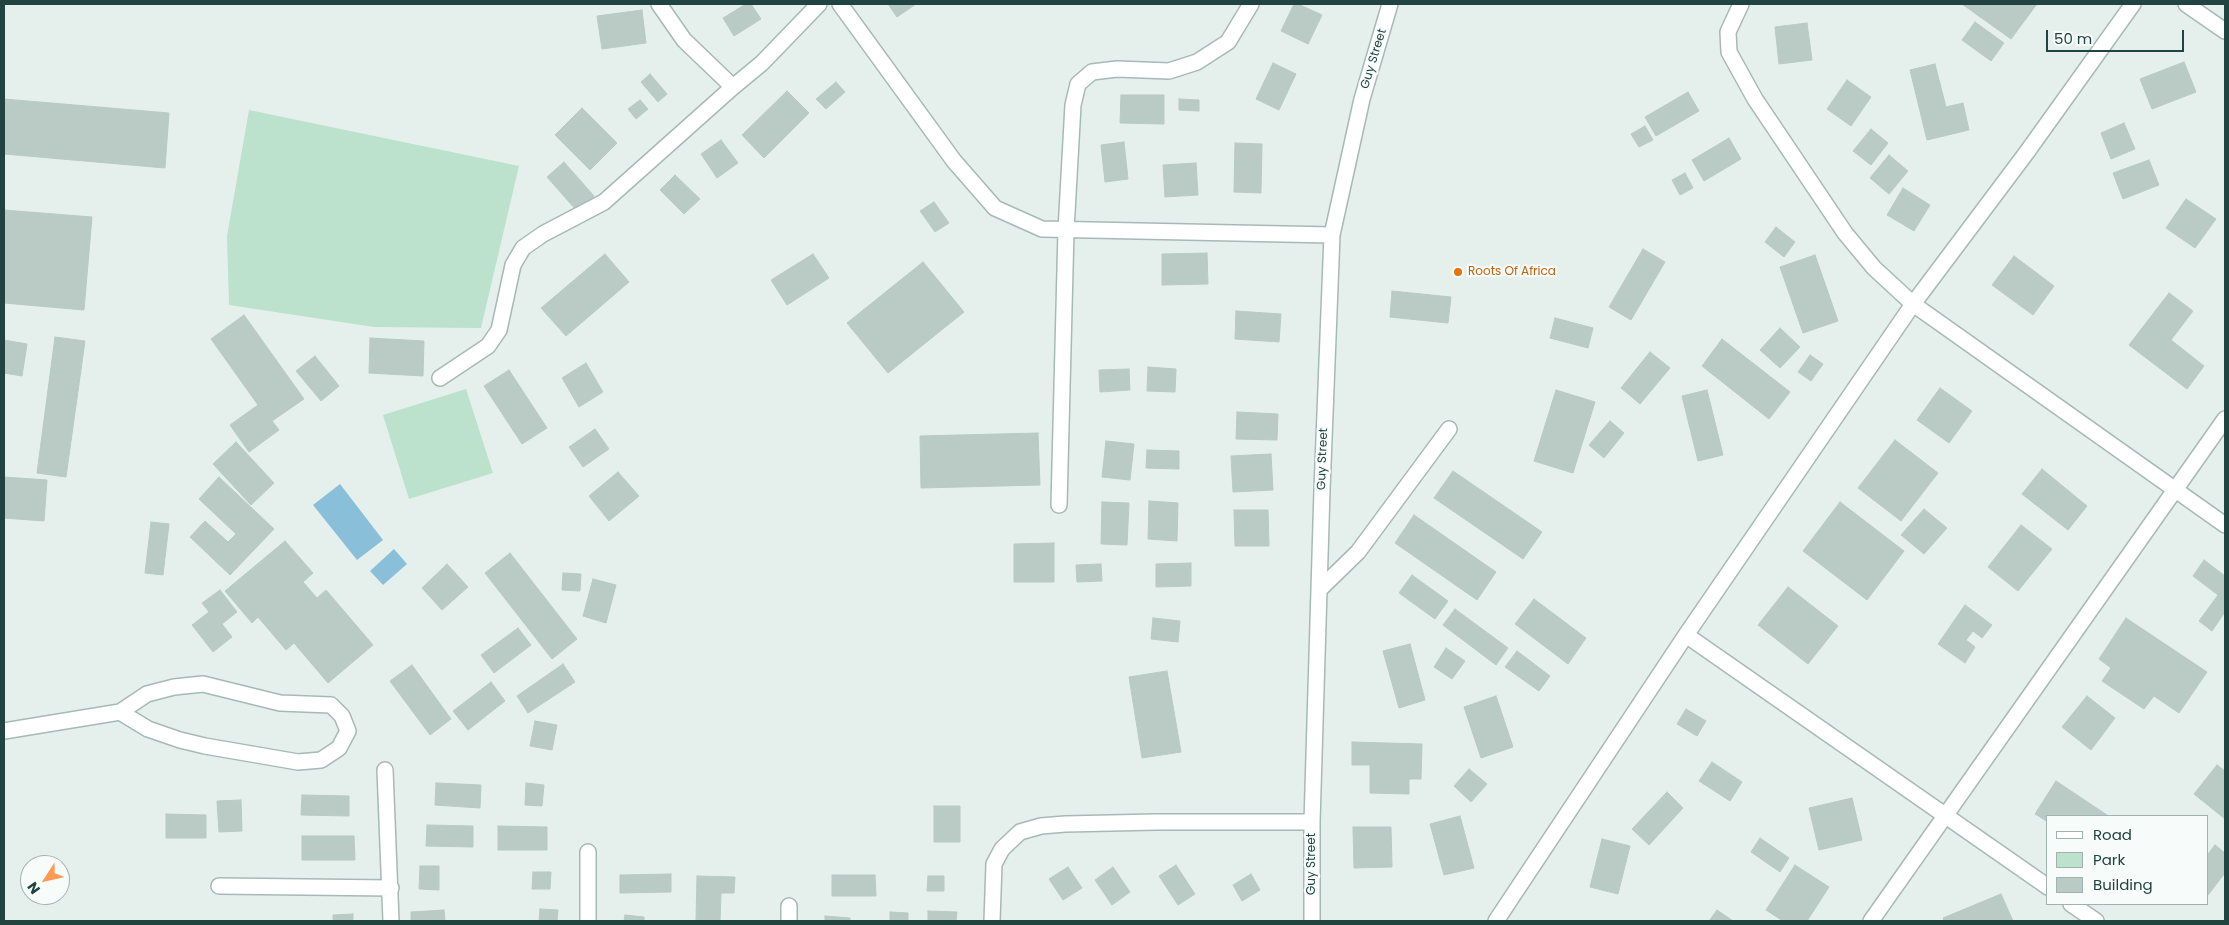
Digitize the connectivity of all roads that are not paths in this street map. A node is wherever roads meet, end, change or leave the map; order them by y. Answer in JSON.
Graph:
{"nodes":[{"id":1,"x":659,"y":4,"type":"edge"},
{"id":2,"x":819,"y":4,"type":"edge"},
{"id":3,"x":840,"y":4,"type":"edge"},
{"id":4,"x":1251,"y":4,"type":"edge"},
{"id":5,"x":1390,"y":4,"type":"edge"},
{"id":6,"x":1741,"y":4,"type":"edge"},
{"id":7,"x":2134,"y":4,"type":"edge"},
{"id":8,"x":2186,"y":4,"type":"edge"},
{"id":9,"x":2225,"y":31,"type":"edge"},
{"id":10,"x":733,"y":87,"type":"junction"},
{"id":11,"x":1066,"y":230,"type":"junction"},
{"id":12,"x":1332,"y":235,"type":"junction"},
{"id":13,"x":1913,"y":304,"type":"junction"},
{"id":14,"x":440,"y":378,"type":"dead end"},
{"id":15,"x":2225,"y":419,"type":"edge"},
{"id":16,"x":1449,"y":430,"type":"dead end"},
{"id":17,"x":2175,"y":489,"type":"junction"},
{"id":18,"x":1058,"y":505,"type":"dead end"},
{"id":19,"x":2225,"y":525,"type":"edge"},
{"id":20,"x":1319,"y":590,"type":"junction"},
{"id":21,"x":1686,"y":635,"type":"junction"},
{"id":22,"x":120,"y":712,"type":"junction"},
{"id":23,"x":4,"y":731,"type":"edge"},
{"id":24,"x":385,"y":770,"type":"dead end"},
{"id":25,"x":1946,"y":815,"type":"junction"},
{"id":26,"x":1312,"y":822,"type":"junction"},
{"id":27,"x":588,"y":852,"type":"dead end"},
{"id":28,"x":219,"y":886,"type":"dead end"},
{"id":29,"x":2046,"y":886,"type":"edge"},
{"id":30,"x":391,"y":888,"type":"junction"},
{"id":31,"x":2072,"y":905,"type":"edge"},
{"id":32,"x":391,"y":921,"type":"edge"},
{"id":33,"x":588,"y":921,"type":"edge"},
{"id":34,"x":992,"y":921,"type":"edge"},
{"id":35,"x":1312,"y":921,"type":"edge"},
{"id":36,"x":1496,"y":921,"type":"edge"},
{"id":37,"x":1871,"y":921,"type":"edge"},
{"id":38,"x":2096,"y":921,"type":"edge"}],
"edges":[{"from":1,"to":10,"type":"street"},
{"from":2,"to":10,"type":"street"},
{"from":3,"to":11,"type":"street"},
{"from":4,"to":11,"type":"street"},
{"from":5,"to":12,"type":"street","name":"Guy Street"},
{"from":6,"to":13,"type":"street"},
{"from":7,"to":13,"type":"street"},
{"from":8,"to":9,"type":"street"},
{"from":10,"to":14,"type":"street"},
{"from":11,"to":12,"type":"street"},
{"from":11,"to":18,"type":"street"},
{"from":12,"to":20,"type":"street","name":"Guy Street"},
{"from":13,"to":17,"type":"street"},
{"from":13,"to":21,"type":"street"},
{"from":15,"to":17,"type":"street"},
{"from":16,"to":20,"type":"street"},
{"from":17,"to":19,"type":"street"},
{"from":17,"to":25,"type":"street"},
{"from":20,"to":26,"type":"street","name":"Guy Street"},
{"from":21,"to":25,"type":"street"},
{"from":21,"to":36,"type":"street"},
{"from":22,"to":22,"type":"street"},
{"from":22,"to":23,"type":"street"},
{"from":24,"to":30,"type":"street"},
{"from":25,"to":29,"type":"street"},
{"from":25,"to":37,"type":"street"},
{"from":26,"to":34,"type":"street"},
{"from":26,"to":35,"type":"street","name":"Guy Street"},
{"from":27,"to":33,"type":"street"},
{"from":28,"to":30,"type":"street"},
{"from":30,"to":32,"type":"street"},
{"from":31,"to":38,"type":"street"}]}
